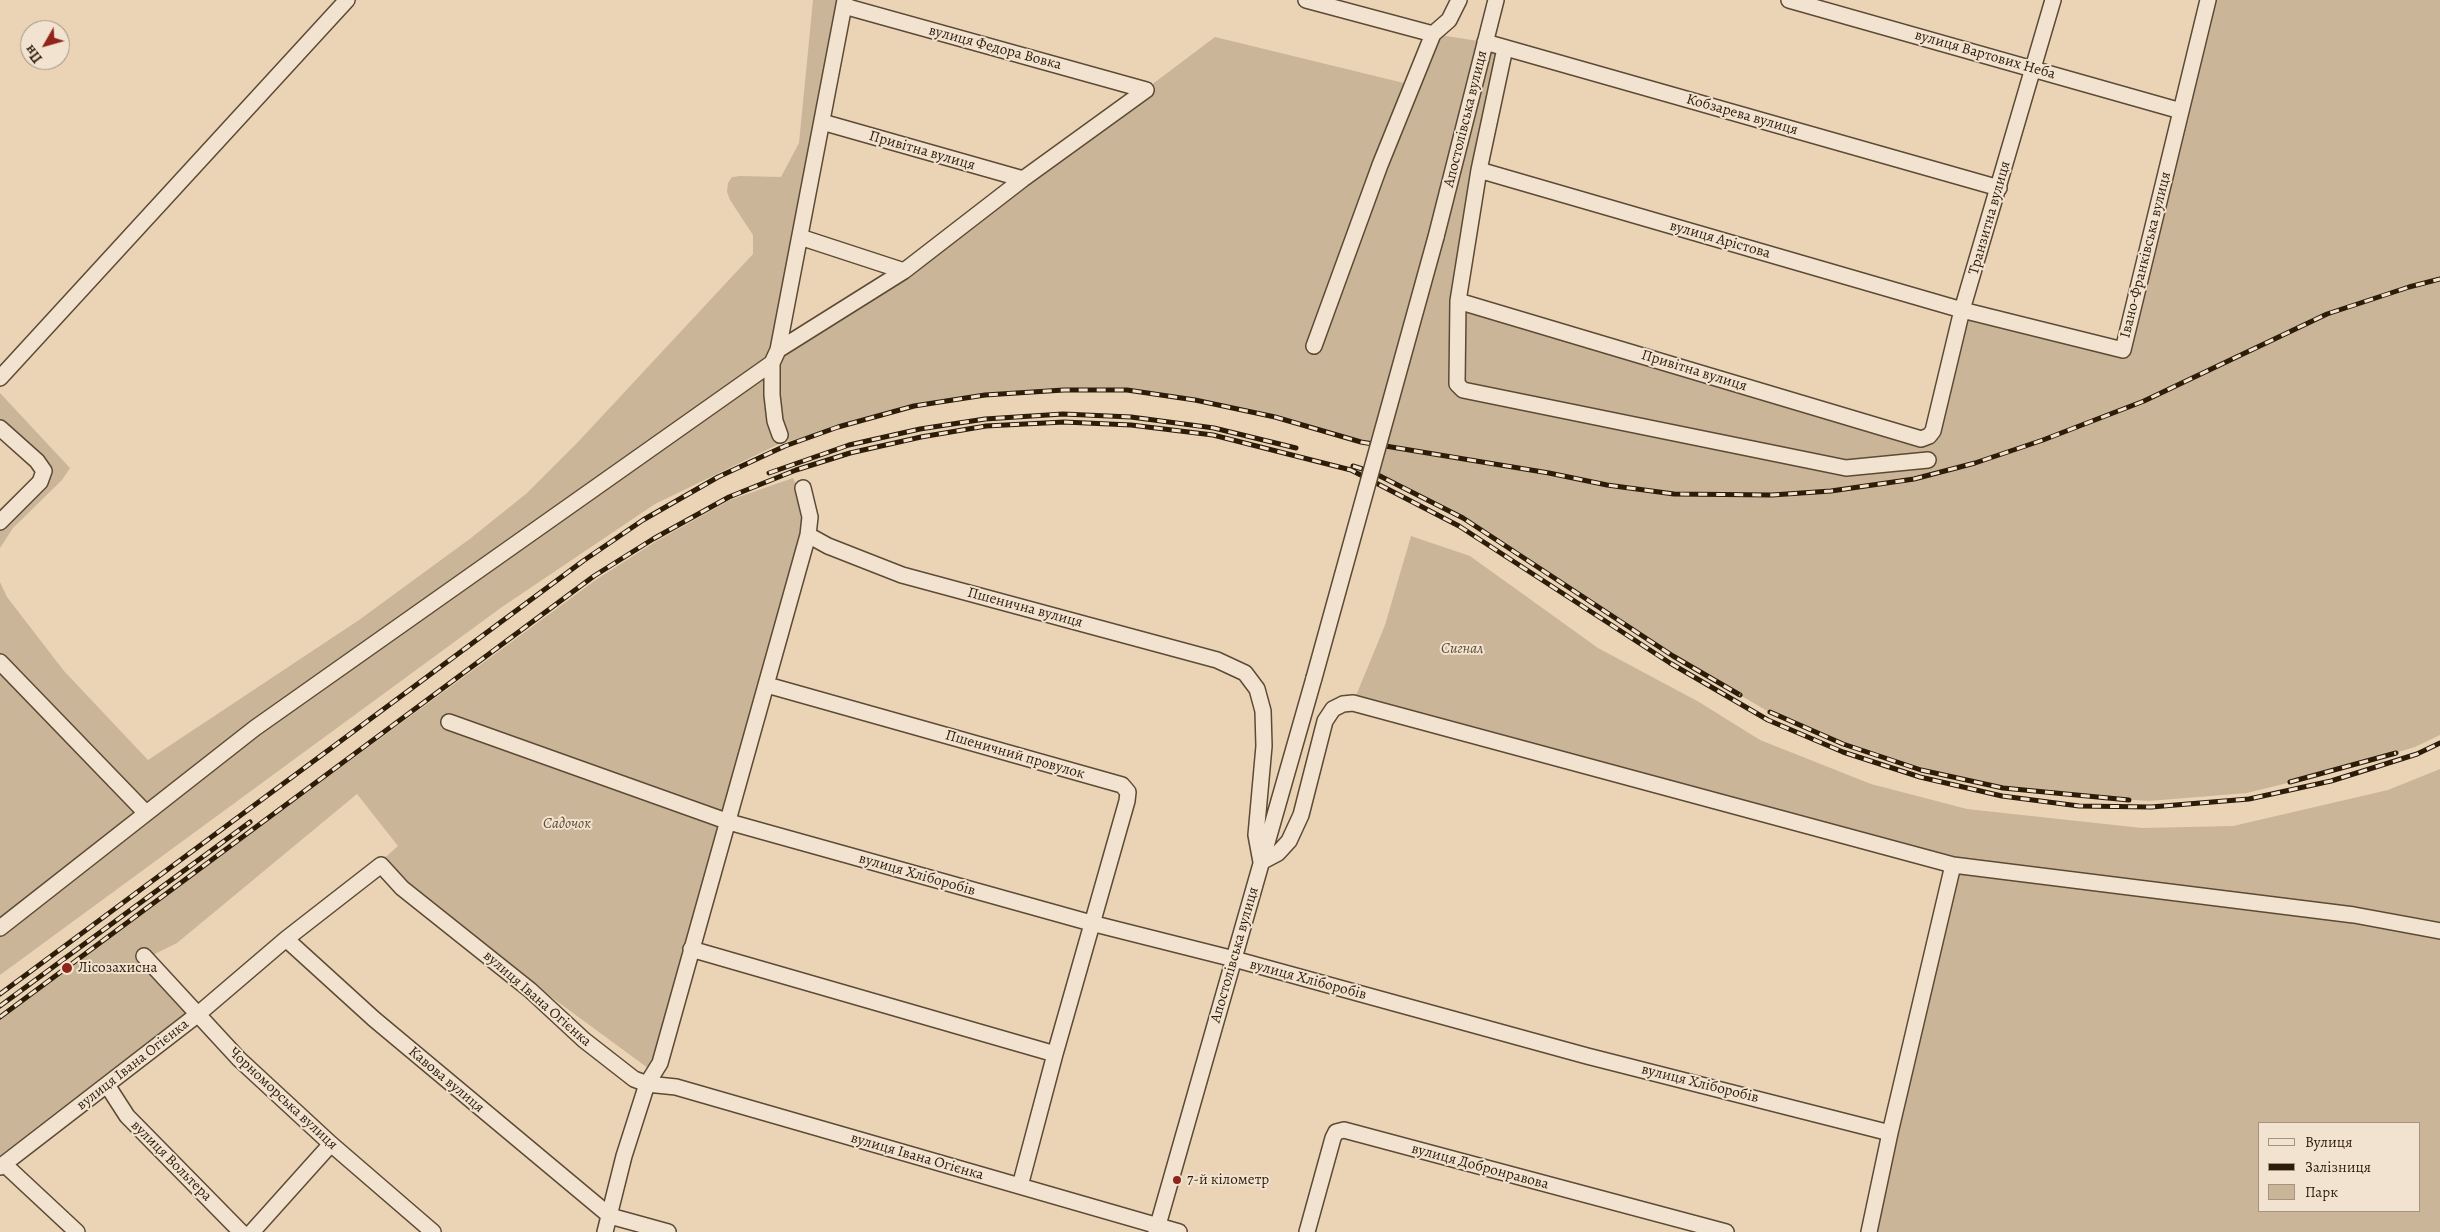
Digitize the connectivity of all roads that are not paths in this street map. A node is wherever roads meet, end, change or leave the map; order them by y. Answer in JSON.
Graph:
{"nodes":[{"id":1,"x":347,"y":0,"type":"edge"},
{"id":2,"x":1306,"y":0,"type":"edge"},
{"id":3,"x":1459,"y":0,"type":"edge"},
{"id":4,"x":1496,"y":0,"type":"edge"},
{"id":5,"x":1790,"y":0,"type":"edge"},
{"id":6,"x":2053,"y":0,"type":"edge"},
{"id":7,"x":2208,"y":0,"type":"edge"},
{"id":8,"x":844,"y":3,"type":"edge"},
{"id":9,"x":1437,"y":30,"type":"junction"},
{"id":10,"x":1485,"y":42,"type":"junction"},
{"id":11,"x":1505,"y":48,"type":"junction"},
{"id":12,"x":2034,"y":69,"type":"junction"},
{"id":13,"x":2181,"y":111,"type":"junction"},
{"id":14,"x":822,"y":122,"type":"junction"},
{"id":15,"x":1479,"y":170,"type":"junction"},
{"id":16,"x":1023,"y":180,"type":"junction"},
{"id":17,"x":1999,"y":188,"type":"junction"},
{"id":18,"x":800,"y":237,"type":"junction"},
{"id":19,"x":904,"y":271,"type":"junction"},
{"id":20,"x":1458,"y":301,"type":"junction"},
{"id":21,"x":1962,"y":310,"type":"junction"},
{"id":22,"x":1314,"y":346,"type":"dead end"},
{"id":23,"x":775,"y":357,"type":"junction"},
{"id":24,"x":0,"y":378,"type":"edge"},
{"id":25,"x":0,"y":428,"type":"edge"},
{"id":26,"x":780,"y":435,"type":"dead end"},
{"id":27,"x":1929,"y":436,"type":"joint"},
{"id":28,"x":1928,"y":460,"type":"dead end"},
{"id":29,"x":803,"y":488,"type":"dead end"},
{"id":30,"x":0,"y":522,"type":"edge"},
{"id":31,"x":808,"y":535,"type":"junction"},
{"id":32,"x":0,"y":662,"type":"edge"},
{"id":33,"x":767,"y":685,"type":"junction"},
{"id":34,"x":449,"y":722,"type":"dead end"},
{"id":35,"x":145,"y":812,"type":"junction"},
{"id":36,"x":728,"y":822,"type":"junction"},
{"id":37,"x":1261,"y":862,"type":"junction"},
{"id":38,"x":1954,"y":864,"type":"junction"},
{"id":39,"x":1091,"y":923,"type":"junction"},
{"id":40,"x":0,"y":928,"type":"edge"},
{"id":41,"x":2440,"y":931,"type":"edge"},
{"id":42,"x":286,"y":939,"type":"junction"},
{"id":43,"x":691,"y":949,"type":"junction"},
{"id":44,"x":144,"y":956,"type":"dead end"},
{"id":45,"x":1234,"y":959,"type":"junction"},
{"id":46,"x":197,"y":1015,"type":"junction"},
{"id":47,"x":1055,"y":1054,"type":"junction"},
{"id":48,"x":647,"y":1084,"type":"junction"},
{"id":49,"x":107,"y":1086,"type":"junction"},
{"id":50,"x":1890,"y":1133,"type":"junction"},
{"id":51,"x":331,"y":1144,"type":"junction"},
{"id":52,"x":2,"y":1165,"type":"edge"},
{"id":53,"x":1020,"y":1186,"type":"junction"},
{"id":54,"x":610,"y":1216,"type":"junction"},
{"id":55,"x":1157,"y":1229,"type":"edge"},
{"id":56,"x":77,"y":1232,"type":"edge"},
{"id":57,"x":241,"y":1232,"type":"edge"},
{"id":58,"x":252,"y":1232,"type":"edge"},
{"id":59,"x":433,"y":1232,"type":"edge"},
{"id":60,"x":606,"y":1232,"type":"edge"},
{"id":61,"x":668,"y":1232,"type":"edge"},
{"id":62,"x":1180,"y":1232,"type":"edge"},
{"id":63,"x":1307,"y":1232,"type":"edge"},
{"id":64,"x":1726,"y":1232,"type":"edge"},
{"id":65,"x":1869,"y":1232,"type":"edge"}],
"edges":[{"from":1,"to":24,"type":"street"},
{"from":2,"to":9,"type":"street"},
{"from":3,"to":9,"type":"street"},
{"from":4,"to":10,"type":"street","name":"Апостолівська вулиця"},
{"from":5,"to":12,"type":"street","name":"вулиця Вартових Неба"},
{"from":6,"to":12,"type":"street","name":"Транзитна вулиця"},
{"from":7,"to":13,"type":"street","name":"Івано-Франківська вулиця"},
{"from":8,"to":14,"type":"street"},
{"from":8,"to":16,"type":"street","name":"вулиця Федора Вовка"},
{"from":9,"to":22,"type":"street"},
{"from":10,"to":11,"type":"street","name":"Кобзарева вулиця"},
{"from":10,"to":37,"type":"street","name":"Апостолівська вулиця","bridge":true},
{"from":11,"to":15,"type":"street"},
{"from":11,"to":17,"type":"street","name":"Кобзарева вулиця"},
{"from":12,"to":13,"type":"street","name":"вулиця Вартових Неба"},
{"from":12,"to":17,"type":"street","name":"Транзитна вулиця"},
{"from":13,"to":21,"type":"street","name":"Івано-Франківська вулиця"},
{"from":14,"to":16,"type":"street","name":"Привітна вулиця"},
{"from":14,"to":18,"type":"street"},
{"from":15,"to":20,"type":"street"},
{"from":15,"to":21,"type":"street","name":"вулиця Арістова"},
{"from":16,"to":19,"type":"street"},
{"from":17,"to":21,"type":"street","name":"Транзитна вулиця"},
{"from":18,"to":19,"type":"street"},
{"from":18,"to":23,"type":"street"},
{"from":19,"to":23,"type":"street"},
{"from":20,"to":27,"type":"street","name":"Привітна вулиця"},
{"from":20,"to":28,"type":"street"},
{"from":21,"to":27,"type":"street","name":"Транзитна вулиця"},
{"from":23,"to":26,"type":"street"},
{"from":23,"to":35,"type":"street"},
{"from":25,"to":30,"type":"street"},
{"from":29,"to":31,"type":"street"},
{"from":31,"to":33,"type":"street"},
{"from":31,"to":37,"type":"street","name":"Пшенична вулиця"},
{"from":32,"to":35,"type":"street"},
{"from":33,"to":36,"type":"street"},
{"from":33,"to":39,"type":"street","name":"Пшеничний провулок"},
{"from":34,"to":36,"type":"street","name":"вулиця Хліборобів"},
{"from":35,"to":40,"type":"street"},
{"from":36,"to":39,"type":"street","name":"вулиця Хліборобів"},
{"from":36,"to":43,"type":"street"},
{"from":37,"to":38,"type":"street"},
{"from":37,"to":45,"type":"street","name":"Апостолівська вулиця"},
{"from":38,"to":41,"type":"street"},
{"from":38,"to":50,"type":"street"},
{"from":39,"to":45,"type":"street","name":"вулиця Хліборобів"},
{"from":39,"to":47,"type":"street"},
{"from":42,"to":46,"type":"street","name":"вулиця Івана Огієнка"},
{"from":42,"to":48,"type":"street","name":"вулиця Івана Огієнка"},
{"from":42,"to":54,"type":"street","name":"Кавова вулиця"},
{"from":43,"to":47,"type":"street"},
{"from":43,"to":48,"type":"street"},
{"from":44,"to":46,"type":"street","name":"Чорноморська вулиця"},
{"from":45,"to":50,"type":"street","name":"вулиця Хліборобів"},
{"from":45,"to":55,"type":"street","name":"Апостолівська вулиця"},
{"from":46,"to":49,"type":"street","name":"вулиця Івана Огієнка"},
{"from":46,"to":51,"type":"street","name":"Чорноморська вулиця"},
{"from":47,"to":53,"type":"street"},
{"from":48,"to":53,"type":"street","name":"вулиця Івана Огієнка"},
{"from":48,"to":54,"type":"street"},
{"from":49,"to":52,"type":"street","name":"вулиця Івана Огієнка"},
{"from":49,"to":57,"type":"street","name":"вулиця Вольтера"},
{"from":50,"to":65,"type":"street"},
{"from":51,"to":58,"type":"street"},
{"from":51,"to":59,"type":"street","name":"Чорноморська вулиця"},
{"from":52,"to":56,"type":"street"},
{"from":53,"to":55,"type":"street","name":"вулиця Івана Огієнка"},
{"from":54,"to":60,"type":"street"},
{"from":54,"to":61,"type":"street"},
{"from":55,"to":62,"type":"street","name":"вулиця Івана Огієнка"},
{"from":63,"to":64,"type":"street","name":"вулиця Добронравова"}]}
